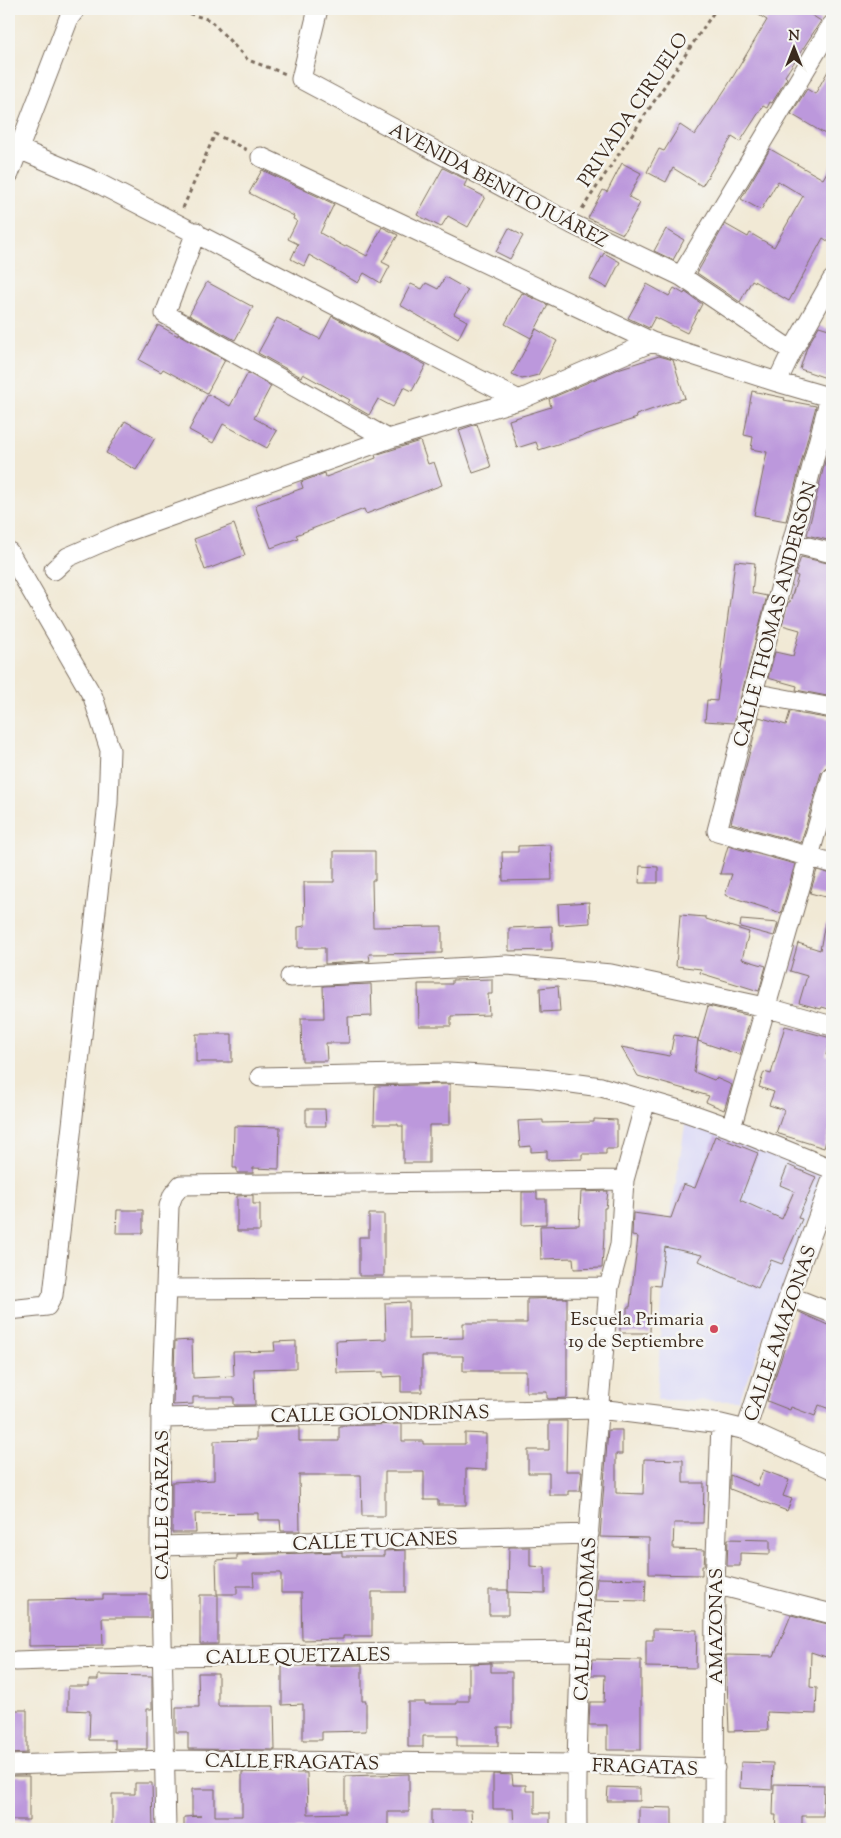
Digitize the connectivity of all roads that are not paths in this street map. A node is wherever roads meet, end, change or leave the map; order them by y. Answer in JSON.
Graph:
{"nodes":[{"id":1,"x":76,"y":9,"type":"edge"},
{"id":2,"x":318,"y":9,"type":"edge"},
{"id":3,"x":832,"y":24,"type":"edge"},
{"id":4,"x":19,"y":149,"type":"junction"},
{"id":5,"x":261,"y":157,"type":"road end"},
{"id":6,"x":9,"y":174,"type":"edge"},
{"id":7,"x":196,"y":232,"type":"junction"},
{"id":8,"x":681,"y":276,"type":"junction"},
{"id":9,"x":832,"y":280,"type":"edge"},
{"id":10,"x":652,"y":342,"type":"junction"},
{"id":11,"x":792,"y":351,"type":"junction"},
{"id":12,"x":777,"y":382,"type":"junction"},
{"id":13,"x":831,"y":397,"type":"edge"},
{"id":14,"x":519,"y":400,"type":"junction"},
{"id":15,"x":388,"y":440,"type":"junction"},
{"id":16,"x":792,"y":543,"type":"junction"},
{"id":17,"x":9,"y":552,"type":"edge"},
{"id":18,"x":832,"y":553,"type":"edge"},
{"id":19,"x":54,"y":570,"type":"dead end"},
{"id":20,"x":754,"y":693,"type":"junction"},
{"id":21,"x":832,"y":708,"type":"edge"},
{"id":22,"x":832,"y":776,"type":"edge"},
{"id":23,"x":808,"y":857,"type":"junction"},
{"id":24,"x":832,"y":863,"type":"edge"},
{"id":25,"x":290,"y":977,"type":"dead end"},
{"id":26,"x":765,"y":1007,"type":"junction"},
{"id":27,"x":832,"y":1026,"type":"edge"},
{"id":28,"x":260,"y":1077,"type":"dead end"},
{"id":29,"x":646,"y":1100,"type":"junction"},
{"id":30,"x":731,"y":1128,"type":"junction"},
{"id":31,"x":832,"y":1169,"type":"edge"},
{"id":32,"x":832,"y":1179,"type":"edge"},
{"id":33,"x":624,"y":1180,"type":"junction"},
{"id":34,"x":609,"y":1287,"type":"junction"},
{"id":35,"x":166,"y":1289,"type":"junction"},
{"id":36,"x":789,"y":1296,"type":"junction"},
{"id":37,"x":9,"y":1310,"type":"edge"},
{"id":38,"x":832,"y":1313,"type":"edge"},
{"id":39,"x":599,"y":1409,"type":"junction"},
{"id":40,"x":161,"y":1418,"type":"junction"},
{"id":41,"x":721,"y":1424,"type":"junction"},
{"id":42,"x":746,"y":1430,"type":"junction"},
{"id":43,"x":832,"y":1469,"type":"edge"},
{"id":44,"x":589,"y":1534,"type":"junction"},
{"id":45,"x":160,"y":1546,"type":"junction"},
{"id":46,"x":714,"y":1584,"type":"junction"},
{"id":47,"x":832,"y":1614,"type":"edge"},
{"id":48,"x":581,"y":1651,"type":"junction"},
{"id":49,"x":162,"y":1656,"type":"junction"},
{"id":50,"x":16,"y":1661,"type":"dead end"},
{"id":51,"x":164,"y":1760,"type":"junction"},
{"id":52,"x":576,"y":1764,"type":"junction"},
{"id":53,"x":9,"y":1765,"type":"edge"},
{"id":54,"x":715,"y":1768,"type":"junction"},
{"id":55,"x":166,"y":1829,"type":"edge"},
{"id":56,"x":577,"y":1829,"type":"edge"},
{"id":57,"x":714,"y":1829,"type":"edge"}],
"edges":[{"from":1,"to":4,"type":"street"},
{"from":2,"to":8,"type":"street","name":"AVENIDA BENITO JUÁREZ"},
{"from":3,"to":8,"type":"street"},
{"from":4,"to":6,"type":"street"},
{"from":4,"to":7,"type":"street"},
{"from":5,"to":10,"type":"street"},
{"from":7,"to":14,"type":"street"},
{"from":7,"to":15,"type":"street"},
{"from":8,"to":11,"type":"street","name":"AVENIDA BENITO JUÁREZ"},
{"from":9,"to":11,"type":"street"},
{"from":10,"to":12,"type":"street"},
{"from":10,"to":14,"type":"street"},
{"from":11,"to":12,"type":"street"},
{"from":12,"to":13,"type":"street"},
{"from":13,"to":16,"type":"street","name":"CALLE THOMAS ANDERSON"},
{"from":14,"to":15,"type":"street"},
{"from":15,"to":19,"type":"street"},
{"from":16,"to":18,"type":"street"},
{"from":16,"to":20,"type":"street","name":"CALLE THOMAS ANDERSON"},
{"from":17,"to":37,"type":"street"},
{"from":20,"to":21,"type":"street"},
{"from":20,"to":23,"type":"street","name":"CALLE THOMAS ANDERSON"},
{"from":22,"to":23,"type":"street"},
{"from":23,"to":24,"type":"street"},
{"from":23,"to":26,"type":"street"},
{"from":25,"to":26,"type":"street"},
{"from":26,"to":27,"type":"street"},
{"from":26,"to":30,"type":"street"},
{"from":28,"to":29,"type":"street"},
{"from":29,"to":30,"type":"street"},
{"from":29,"to":33,"type":"street","name":"CALLE PALOMAS"},
{"from":30,"to":31,"type":"street"},
{"from":32,"to":36,"type":"street","name":"CALLE AMAZONAS"},
{"from":33,"to":34,"type":"street","name":"CALLE PALOMAS"},
{"from":33,"to":35,"type":"street","name":"CALLE GARZAS"},
{"from":34,"to":35,"type":"street"},
{"from":34,"to":39,"type":"street","name":"CALLE PALOMAS"},
{"from":35,"to":40,"type":"street","name":"CALLE GARZAS"},
{"from":36,"to":38,"type":"street"},
{"from":36,"to":42,"type":"street","name":"CALLE AMAZONAS"},
{"from":39,"to":40,"type":"street","name":"CALLE GOLONDRINAS"},
{"from":39,"to":41,"type":"street","name":"CALLE GOLONDRINAS"},
{"from":39,"to":44,"type":"street","name":"CALLE PALOMAS"},
{"from":40,"to":45,"type":"street","name":"CALLE GARZAS"},
{"from":41,"to":42,"type":"street","name":"CALLE GOLONDRINAS"},
{"from":41,"to":46,"type":"street","name":"AMAZONAS"},
{"from":42,"to":43,"type":"street","name":"CALLE GOLONDRINAS"},
{"from":44,"to":45,"type":"street","name":"CALLE TUCANES"},
{"from":44,"to":48,"type":"street","name":"CALLE PALOMAS"},
{"from":45,"to":49,"type":"street","name":"CALLE GARZAS"},
{"from":46,"to":47,"type":"street"},
{"from":46,"to":54,"type":"street","name":"AMAZONAS"},
{"from":48,"to":49,"type":"street","name":"CALLE QUETZALES"},
{"from":48,"to":52,"type":"street","name":"CALLE PALOMAS"},
{"from":49,"to":50,"type":"street","name":"CALLE QUETZALES"},
{"from":49,"to":51,"type":"street","name":"CALLE GARZAS"},
{"from":51,"to":52,"type":"street","name":"CALLE FRAGATAS"},
{"from":51,"to":53,"type":"street","name":"CALLE FRAGATAS"},
{"from":51,"to":55,"type":"street","name":"CALLE GARZAS"},
{"from":52,"to":54,"type":"street","name":"FRAGATAS"},
{"from":52,"to":56,"type":"street","name":"CALLE PALOMAS"},
{"from":54,"to":57,"type":"street","name":"AMAZONAS"}]}
